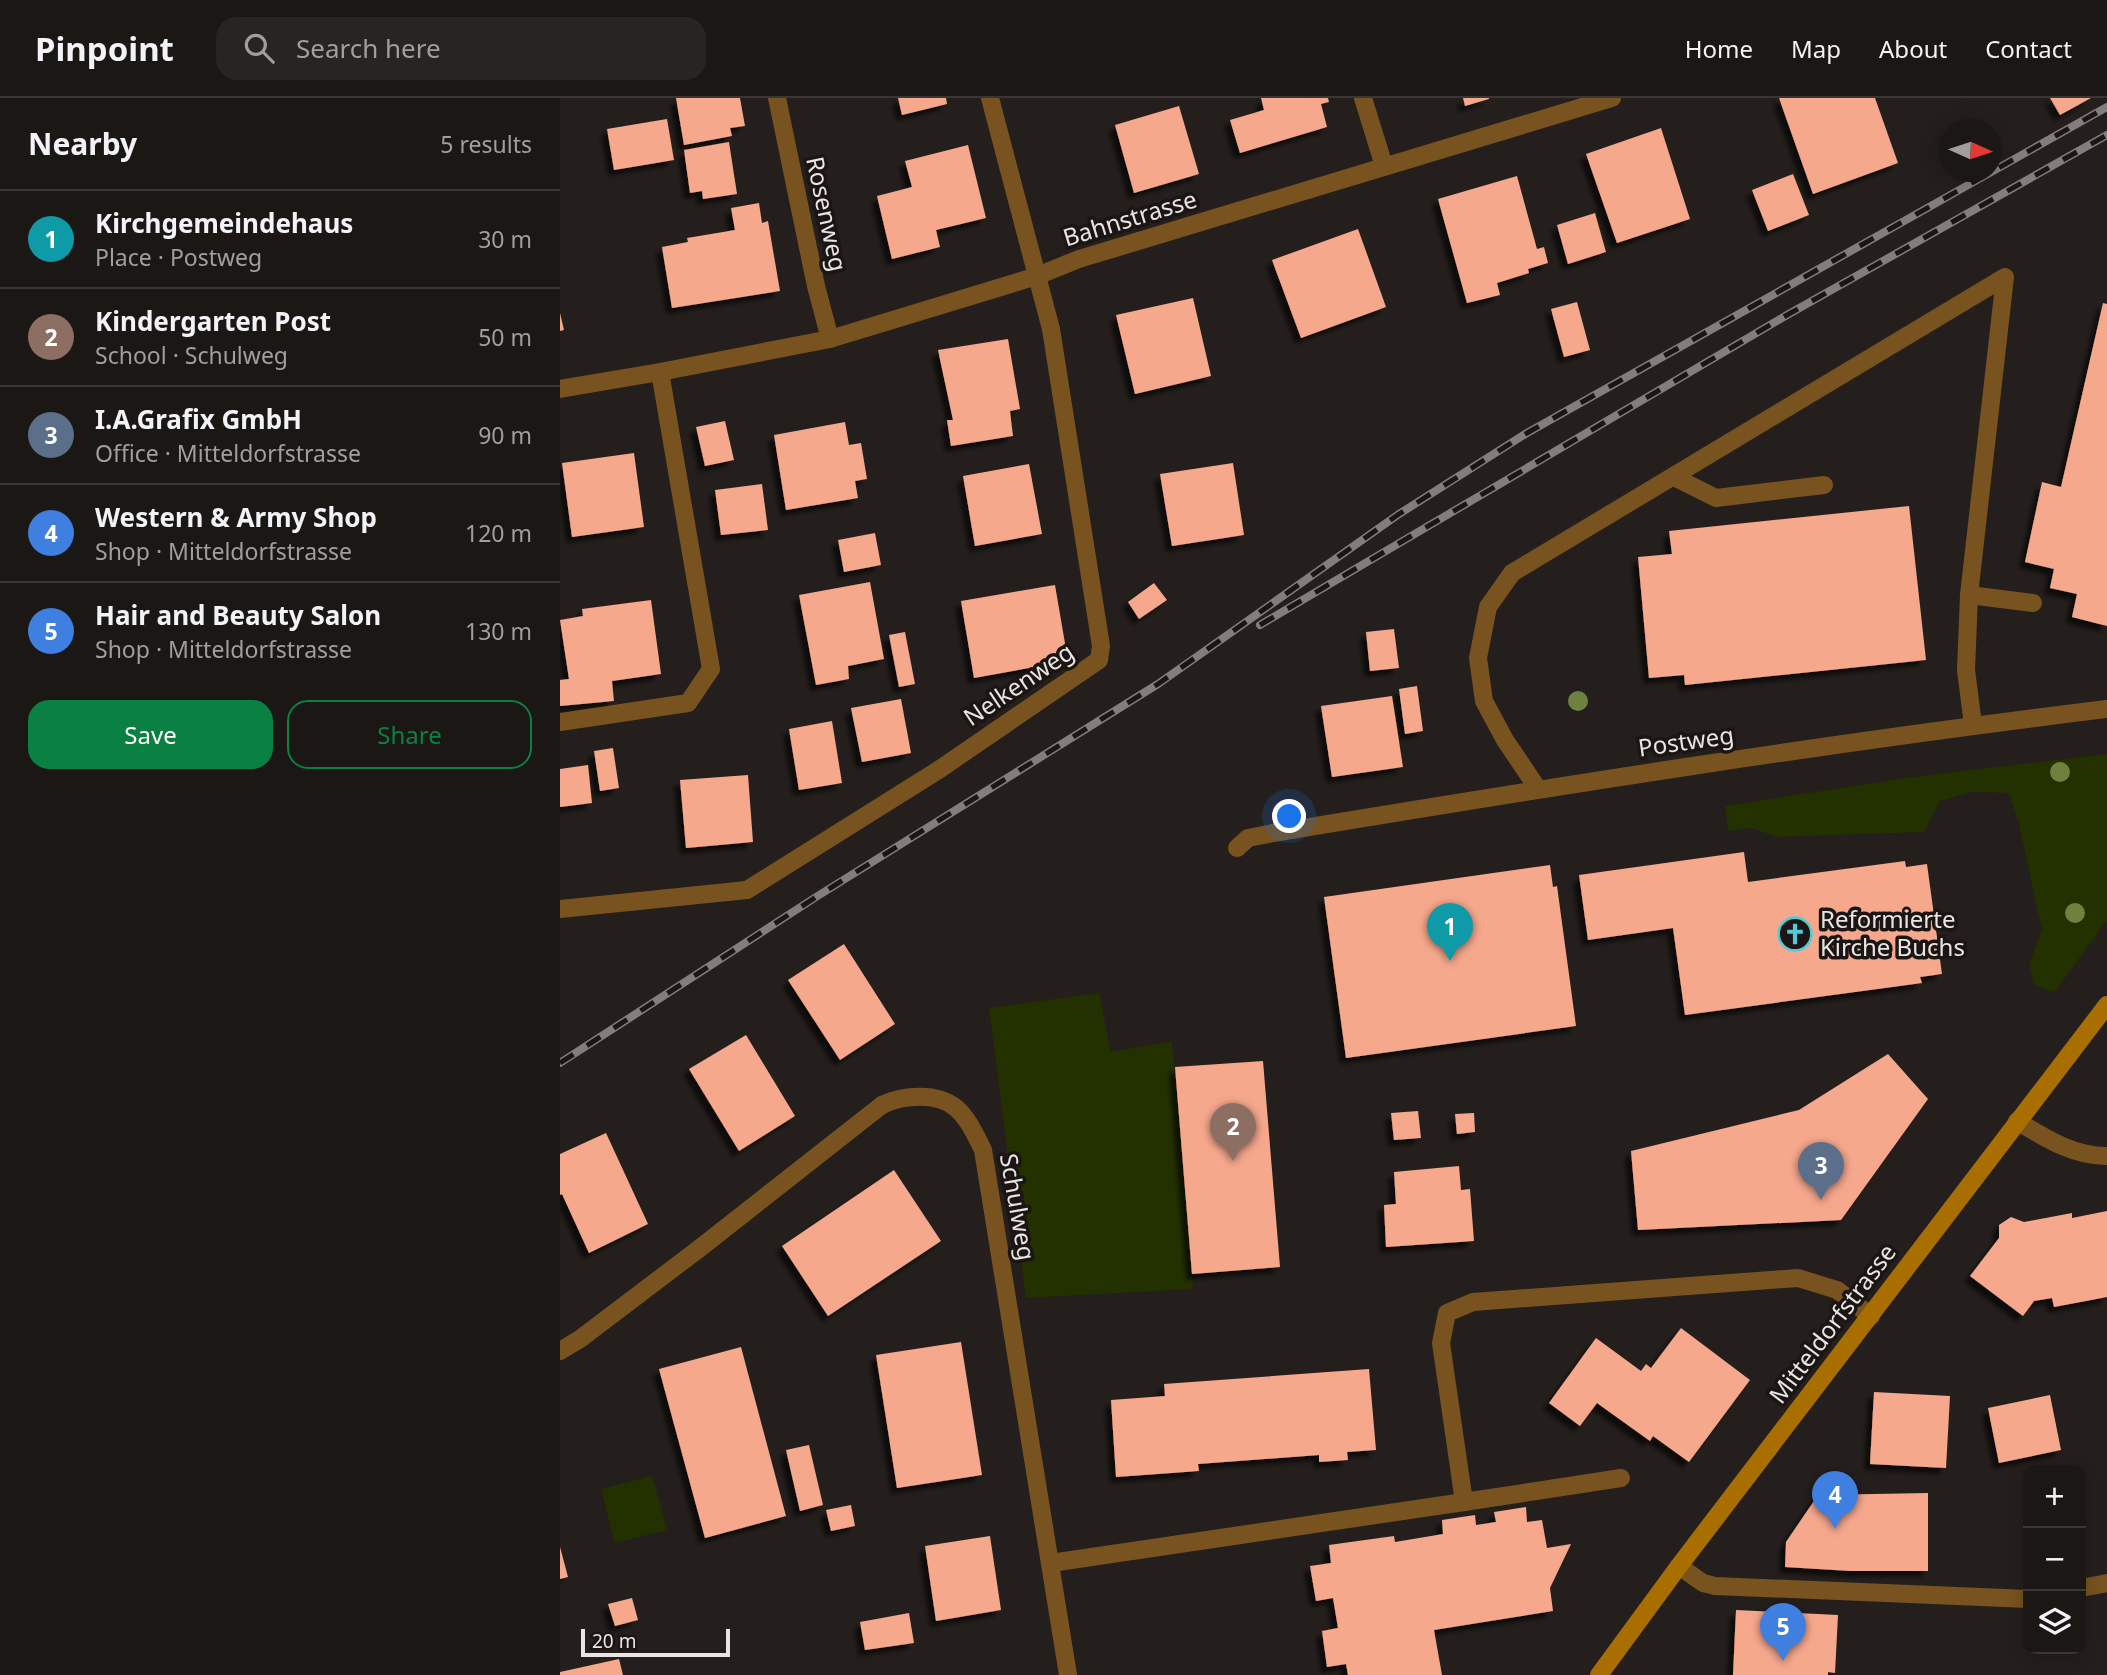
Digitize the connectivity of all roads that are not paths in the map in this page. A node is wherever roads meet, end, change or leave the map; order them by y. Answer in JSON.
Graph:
{"nodes":[{"id":1,"x":777,"y":98,"type":"edge"},
{"id":2,"x":990,"y":98,"type":"edge"},
{"id":3,"x":1363,"y":98,"type":"edge"},
{"id":4,"x":1612,"y":98,"type":"edge"},
{"id":5,"x":1384,"y":166,"type":"junction"},
{"id":6,"x":1037,"y":276,"type":"junction"},
{"id":7,"x":830,"y":339,"type":"junction"},
{"id":8,"x":660,"y":372,"type":"junction"},
{"id":9,"x":560,"y":389,"type":"edge"},
{"id":10,"x":1674,"y":477,"type":"junction"},
{"id":11,"x":1824,"y":485,"type":"dead end"},
{"id":12,"x":1969,"y":595,"type":"junction"},
{"id":13,"x":2033,"y":603,"type":"dead end"},
{"id":14,"x":2107,"y":709,"type":"edge"},
{"id":15,"x":560,"y":722,"type":"edge"},
{"id":16,"x":1973,"y":725,"type":"junction"},
{"id":17,"x":1538,"y":789,"type":"junction"},
{"id":18,"x":1237,"y":848,"type":"dead end"},
{"id":19,"x":560,"y":909,"type":"edge"},
{"id":20,"x":2107,"y":1005,"type":"edge"},
{"id":21,"x":2017,"y":1121,"type":"junction"},
{"id":22,"x":2107,"y":1156,"type":"edge"},
{"id":23,"x":1871,"y":1316,"type":"junction"},
{"id":24,"x":560,"y":1351,"type":"edge"},
{"id":25,"x":1621,"y":1478,"type":"dead end"},
{"id":26,"x":1464,"y":1502,"type":"junction"},
{"id":27,"x":1051,"y":1563,"type":"junction"},
{"id":28,"x":1679,"y":1566,"type":"junction"},
{"id":29,"x":2107,"y":1583,"type":"edge"},
{"id":30,"x":2086,"y":1587,"type":"edge"},
{"id":31,"x":2023,"y":1599,"type":"edge"},
{"id":32,"x":1068,"y":1675,"type":"edge"},
{"id":33,"x":1599,"y":1675,"type":"edge"}],
"edges":[{"from":1,"to":7,"type":"street","name":"Rosenweg"},
{"from":2,"to":6,"type":"street","name":"Nelkenweg"},
{"from":3,"to":5,"type":"street"},
{"from":4,"to":5,"type":"street","name":"Bahnstrasse"},
{"from":5,"to":6,"type":"street","name":"Bahnstrasse"},
{"from":6,"to":7,"type":"street","name":"Bahnstrasse"},
{"from":6,"to":19,"type":"street","name":"Nelkenweg"},
{"from":7,"to":8,"type":"street","name":"Bahnstrasse"},
{"from":8,"to":9,"type":"street","name":"Bahnstrasse"},
{"from":8,"to":15,"type":"street"},
{"from":10,"to":11,"type":"street"},
{"from":10,"to":12,"type":"street"},
{"from":10,"to":17,"type":"street"},
{"from":12,"to":13,"type":"street"},
{"from":12,"to":16,"type":"street"},
{"from":14,"to":16,"type":"street","name":"Postweg"},
{"from":16,"to":17,"type":"street","name":"Postweg"},
{"from":17,"to":18,"type":"street","name":"Postweg"},
{"from":20,"to":21,"type":"main road","name":"Mitteldorfstrasse"},
{"from":21,"to":22,"type":"street"},
{"from":21,"to":23,"type":"main road","name":"Mitteldorfstrasse"},
{"from":23,"to":26,"type":"street"},
{"from":23,"to":28,"type":"main road","name":"Mitteldorfstrasse"},
{"from":24,"to":27,"type":"street","name":"Schulweg"},
{"from":25,"to":26,"type":"street"},
{"from":26,"to":27,"type":"street"},
{"from":27,"to":32,"type":"street","name":"Schulweg"},
{"from":28,"to":31,"type":"street"},
{"from":28,"to":33,"type":"main road","name":"Mitteldorfstrasse"},
{"from":29,"to":30,"type":"street"}]}
